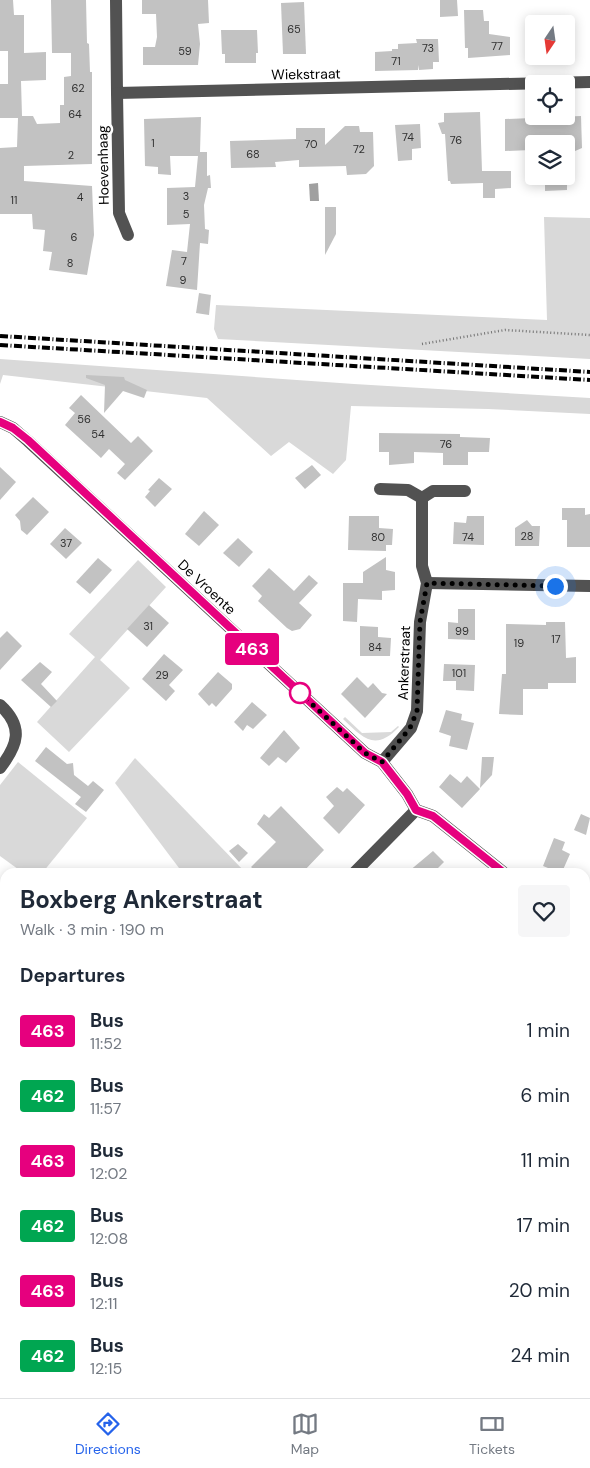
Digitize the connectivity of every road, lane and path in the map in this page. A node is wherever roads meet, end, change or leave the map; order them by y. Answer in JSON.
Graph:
{"nodes":[{"id":1,"x":116,"y":0,"type":"edge"},
{"id":2,"x":590,"y":82,"type":"edge"},
{"id":3,"x":117,"y":94,"type":"junction"},
{"id":4,"x":128,"y":235,"type":"dead end"},
{"id":5,"x":590,"y":336,"type":"edge"},
{"id":6,"x":422,"y":344,"type":"dead end"},
{"id":7,"x":0,"y":422,"type":"edge"},
{"id":8,"x":380,"y":489,"type":"dead end"},
{"id":9,"x":465,"y":491,"type":"dead end"},
{"id":10,"x":422,"y":498,"type":"junction"},
{"id":11,"x":427,"y":583,"type":"junction"},
{"id":12,"x":590,"y":586,"type":"edge"},
{"id":13,"x":0,"y":704,"type":"edge"},
{"id":14,"x":382,"y":762,"type":"junction"},
{"id":15,"x":0,"y":768,"type":"edge"},
{"id":16,"x":416,"y":810,"type":"junction"},
{"id":17,"x":359,"y":868,"type":"edge"},
{"id":18,"x":498,"y":868,"type":"edge"}],
"edges":[{"from":1,"to":3,"type":"street"},
{"from":2,"to":3,"type":"street","name":"Wiekstraat"},
{"from":3,"to":4,"type":"street","name":"Hoevenhaag"},
{"from":5,"to":6,"type":"path"},
{"from":7,"to":14,"type":"street","name":"De Vroente"},
{"from":8,"to":10,"type":"street"},
{"from":9,"to":10,"type":"street"},
{"from":10,"to":11,"type":"street","name":"Ankerstraat"},
{"from":11,"to":12,"type":"street"},
{"from":11,"to":14,"type":"street","name":"Ankerstraat"},
{"from":13,"to":15,"type":"street"},
{"from":14,"to":16,"type":"street","name":"De Vroente"},
{"from":16,"to":17,"type":"street"},
{"from":16,"to":18,"type":"street"}]}
